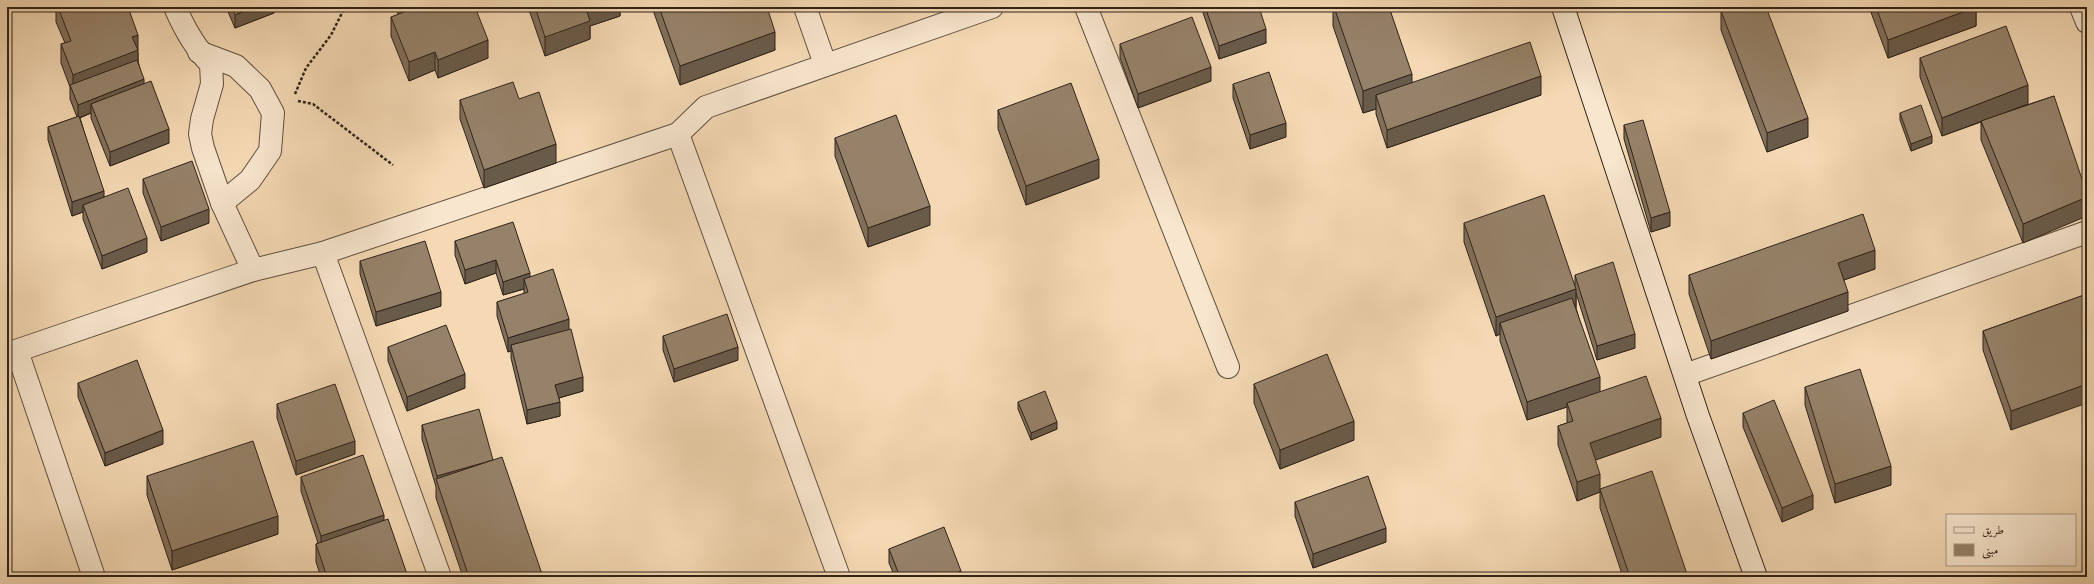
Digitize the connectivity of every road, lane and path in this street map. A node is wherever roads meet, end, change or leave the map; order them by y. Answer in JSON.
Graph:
{"nodes":[{"id":1,"x":175,"y":7,"type":"edge"},
{"id":2,"x":345,"y":7,"type":"edge"},
{"id":3,"x":805,"y":7,"type":"edge"},
{"id":4,"x":992,"y":7,"type":"edge"},
{"id":5,"x":1086,"y":7,"type":"edge"},
{"id":6,"x":1563,"y":7,"type":"edge"},
{"id":7,"x":2081,"y":7,"type":"edge"},
{"id":8,"x":2087,"y":22,"type":"edge"},
{"id":9,"x":199,"y":52,"type":"junction"},
{"id":10,"x":825,"y":64,"type":"junction"},
{"id":11,"x":678,"y":134,"type":"junction"},
{"id":12,"x":393,"y":165,"type":"dead end"},
{"id":13,"x":222,"y":203,"type":"junction"},
{"id":14,"x":2087,"y":232,"type":"edge"},
{"id":15,"x":323,"y":253,"type":"junction"},
{"id":16,"x":253,"y":270,"type":"junction"},
{"id":17,"x":12,"y":352,"type":"edge"},
{"id":18,"x":1228,"y":367,"type":"dead end"},
{"id":19,"x":1685,"y":375,"type":"junction"},
{"id":20,"x":94,"y":577,"type":"edge"},
{"id":21,"x":440,"y":577,"type":"edge"},
{"id":22,"x":839,"y":577,"type":"edge"},
{"id":23,"x":1756,"y":577,"type":"edge"}],
"edges":[{"from":1,"to":9,"type":"street"},
{"from":2,"to":12,"type":"path"},
{"from":3,"to":10,"type":"street"},
{"from":4,"to":10,"type":"street"},
{"from":5,"to":18,"type":"street"},
{"from":6,"to":19,"type":"street"},
{"from":7,"to":8,"type":"street"},
{"from":9,"to":13,"type":"street"},
{"from":9,"to":13,"type":"street"},
{"from":10,"to":11,"type":"street"},
{"from":11,"to":15,"type":"street"},
{"from":11,"to":22,"type":"street"},
{"from":13,"to":16,"type":"street"},
{"from":14,"to":19,"type":"street"},
{"from":15,"to":16,"type":"street"},
{"from":15,"to":21,"type":"street"},
{"from":16,"to":17,"type":"street"},
{"from":17,"to":20,"type":"street"},
{"from":19,"to":23,"type":"street"}]}
